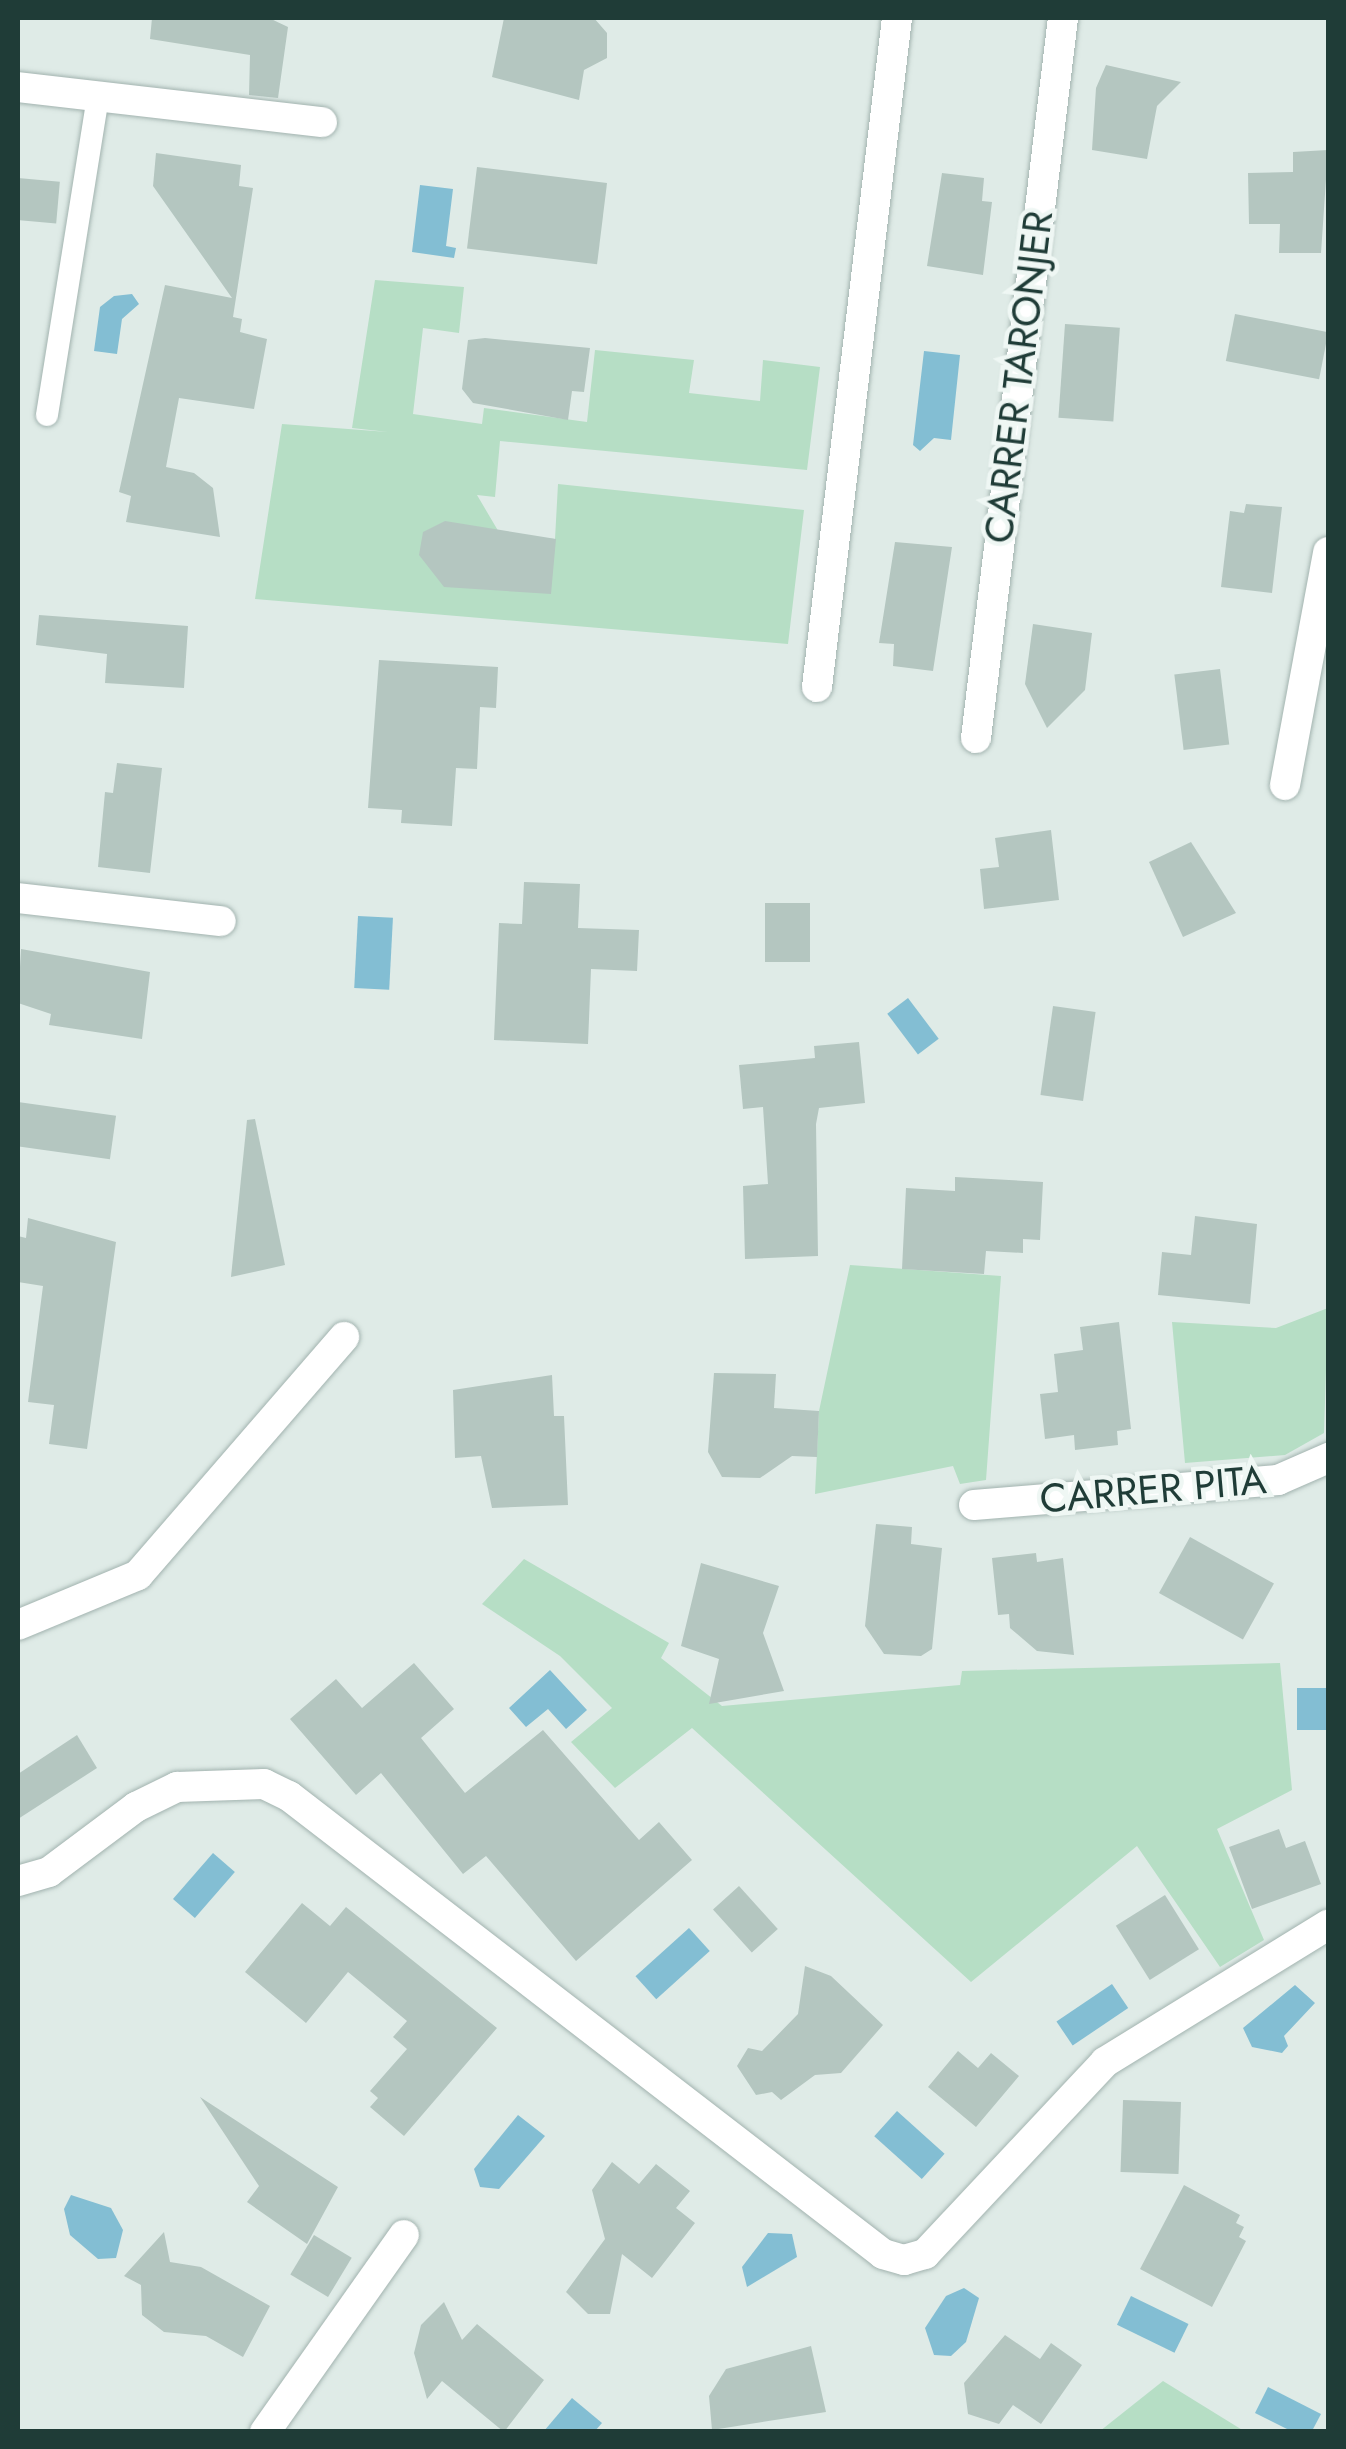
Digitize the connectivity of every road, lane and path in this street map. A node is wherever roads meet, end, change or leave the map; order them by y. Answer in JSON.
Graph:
{"nodes":[{"id":1,"x":897,"y":18,"type":"edge"},
{"id":2,"x":1063,"y":18,"type":"edge"},
{"id":3,"x":18,"y":87,"type":"edge"},
{"id":4,"x":98,"y":95,"type":"junction"},
{"id":5,"x":322,"y":122,"type":"dead end"},
{"id":6,"x":48,"y":415,"type":"dead end"},
{"id":7,"x":1328,"y":552,"type":"edge"},
{"id":8,"x":816,"y":687,"type":"dead end"},
{"id":9,"x":976,"y":738,"type":"dead end"},
{"id":10,"x":1284,"y":786,"type":"dead end"},
{"id":11,"x":18,"y":898,"type":"edge"},
{"id":12,"x":221,"y":921,"type":"dead end"},
{"id":13,"x":344,"y":1338,"type":"dead end"},
{"id":14,"x":1328,"y":1458,"type":"edge"},
{"id":15,"x":974,"y":1505,"type":"dead end"},
{"id":16,"x":18,"y":1625,"type":"edge"},
{"id":17,"x":18,"y":1881,"type":"edge"},
{"id":18,"x":1328,"y":1924,"type":"edge"},
{"id":19,"x":404,"y":2235,"type":"dead end"},
{"id":20,"x":265,"y":2432,"type":"edge"}],
"edges":[{"from":1,"to":8,"type":"street"},
{"from":2,"to":9,"type":"street","name":"CARRER TARONJER"},
{"from":3,"to":4,"type":"street"},
{"from":4,"to":5,"type":"street"},
{"from":4,"to":6,"type":"lane"},
{"from":7,"to":10,"type":"street"},
{"from":11,"to":12,"type":"street"},
{"from":13,"to":16,"type":"street"},
{"from":14,"to":15,"type":"street","name":"CARRER PITA"},
{"from":17,"to":18,"type":"street"},
{"from":19,"to":20,"type":"street"}]}
